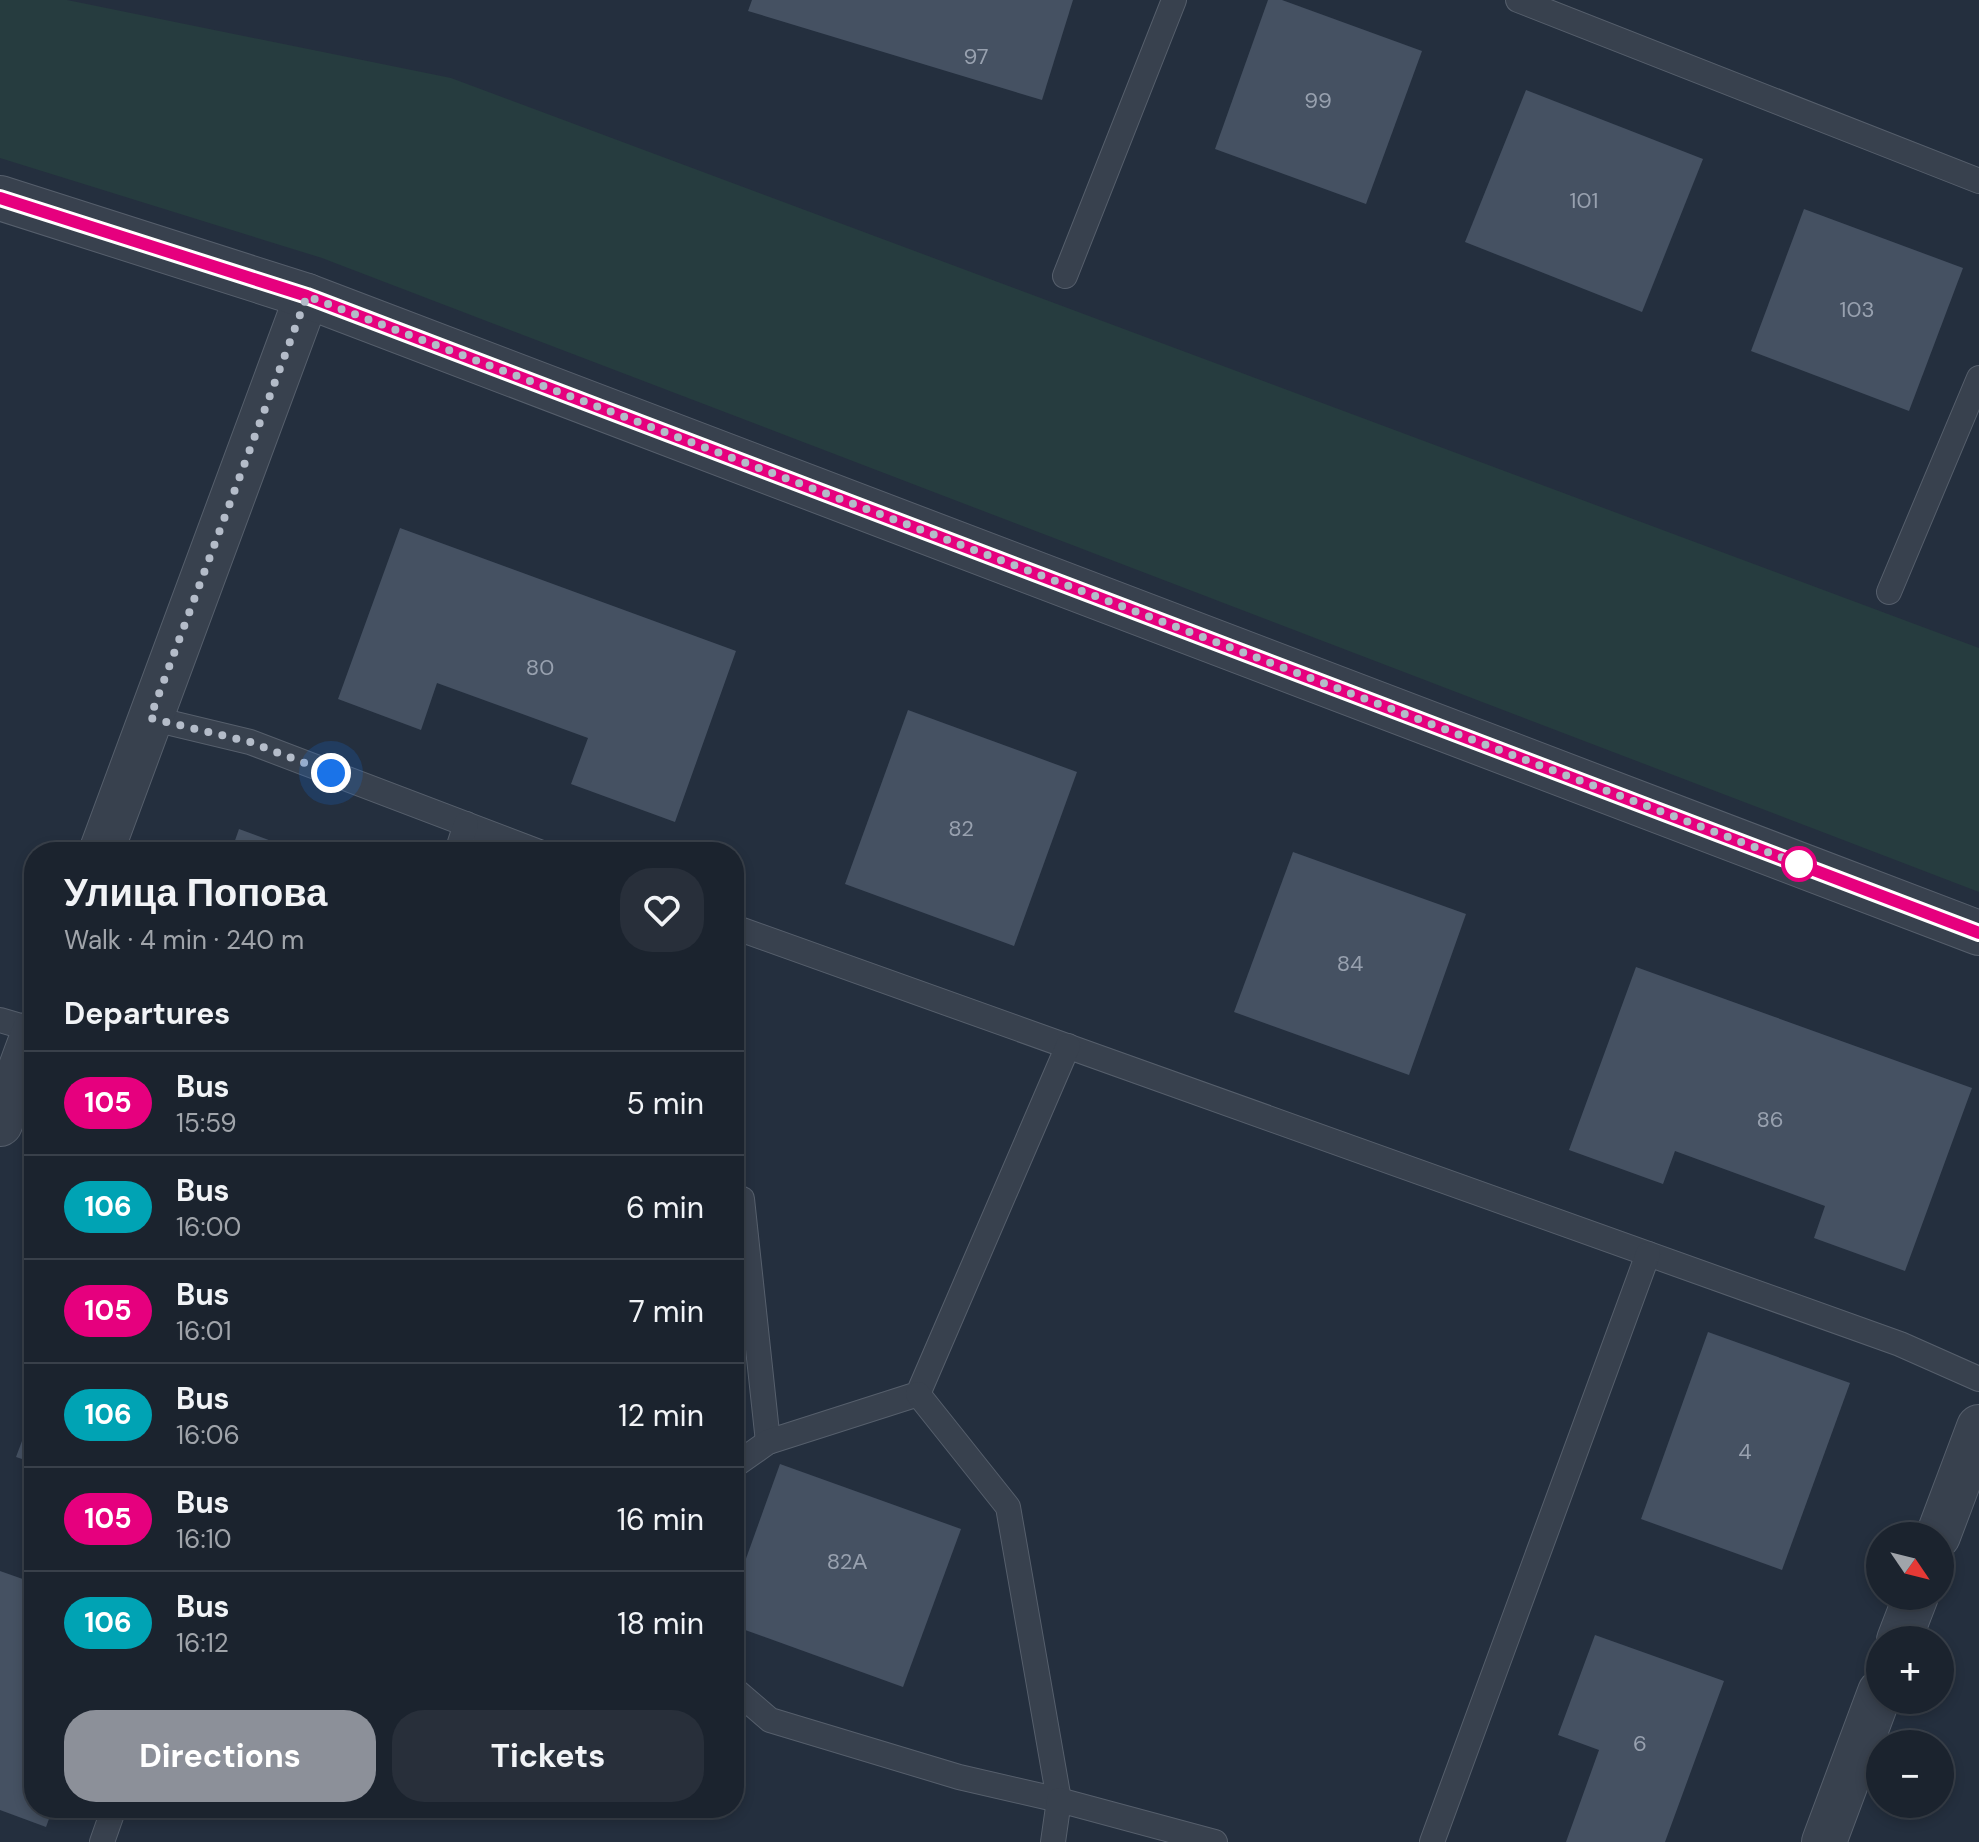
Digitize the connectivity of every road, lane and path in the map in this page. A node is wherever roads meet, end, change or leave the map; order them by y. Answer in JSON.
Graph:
{"nodes":[{"id":1,"x":1174,"y":0,"type":"edge"},
{"id":2,"x":1518,"y":0,"type":"edge"},
{"id":3,"x":1979,"y":181,"type":"edge"},
{"id":4,"x":0,"y":198,"type":"edge"},
{"id":5,"x":1065,"y":276,"type":"dead end"},
{"id":6,"x":307,"y":296,"type":"junction"},
{"id":7,"x":1979,"y":378,"type":"edge"},
{"id":8,"x":1889,"y":592,"type":"dead end"},
{"id":9,"x":150,"y":718,"type":"junction"},
{"id":10,"x":466,"y":824,"type":"junction"},
{"id":11,"x":105,"y":842,"type":"edge"},
{"id":12,"x":460,"y":842,"type":"edge"},
{"id":13,"x":513,"y":842,"type":"edge"},
{"id":14,"x":744,"y":931,"type":"edge"},
{"id":15,"x":1979,"y":933,"type":"edge"},
{"id":16,"x":0,"y":1020,"type":"edge"},
{"id":17,"x":24,"y":1028,"type":"edge"},
{"id":18,"x":1068,"y":1046,"type":"junction"},
{"id":19,"x":24,"y":1058,"type":"edge"},
{"id":20,"x":0,"y":1124,"type":"edge"},
{"id":21,"x":744,"y":1218,"type":"edge"},
{"id":22,"x":1648,"y":1254,"type":"junction"},
{"id":23,"x":1979,"y":1379,"type":"edge"},
{"id":24,"x":918,"y":1394,"type":"junction"},
{"id":25,"x":1979,"y":1427,"type":"edge"},
{"id":26,"x":768,"y":1442,"type":"junction"},
{"id":27,"x":744,"y":1459,"type":"edge"},
{"id":28,"x":1943,"y":1522,"type":"edge"},
{"id":29,"x":744,"y":1698,"type":"edge"},
{"id":30,"x":1872,"y":1714,"type":"edge"},
{"id":31,"x":1059,"y":1800,"type":"junction"},
{"id":32,"x":110,"y":1818,"type":"edge"},
{"id":33,"x":102,"y":1842,"type":"edge"},
{"id":34,"x":1053,"y":1842,"type":"edge"},
{"id":35,"x":1215,"y":1842,"type":"edge"},
{"id":36,"x":1432,"y":1842,"type":"edge"},
{"id":37,"x":1824,"y":1842,"type":"edge"}],
"edges":[{"from":1,"to":5,"type":"lane"},
{"from":2,"to":3,"type":"lane"},
{"from":4,"to":6,"type":"street"},
{"from":6,"to":9,"type":"street"},
{"from":6,"to":15,"type":"street"},
{"from":7,"to":8,"type":"lane"},
{"from":9,"to":10,"type":"lane"},
{"from":9,"to":11,"type":"street"},
{"from":10,"to":12,"type":"lane"},
{"from":10,"to":13,"type":"lane"},
{"from":14,"to":18,"type":"lane"},
{"from":16,"to":17,"type":"lane"},
{"from":18,"to":22,"type":"lane"},
{"from":18,"to":24,"type":"lane"},
{"from":19,"to":20,"type":"street"},
{"from":21,"to":26,"type":"lane"},
{"from":22,"to":23,"type":"lane"},
{"from":22,"to":36,"type":"lane"},
{"from":24,"to":26,"type":"lane"},
{"from":24,"to":31,"type":"lane"},
{"from":25,"to":28,"type":"street"},
{"from":26,"to":27,"type":"lane"},
{"from":29,"to":31,"type":"lane"},
{"from":30,"to":37,"type":"street"},
{"from":31,"to":34,"type":"lane"},
{"from":31,"to":35,"type":"lane"},
{"from":32,"to":33,"type":"lane"}]}
